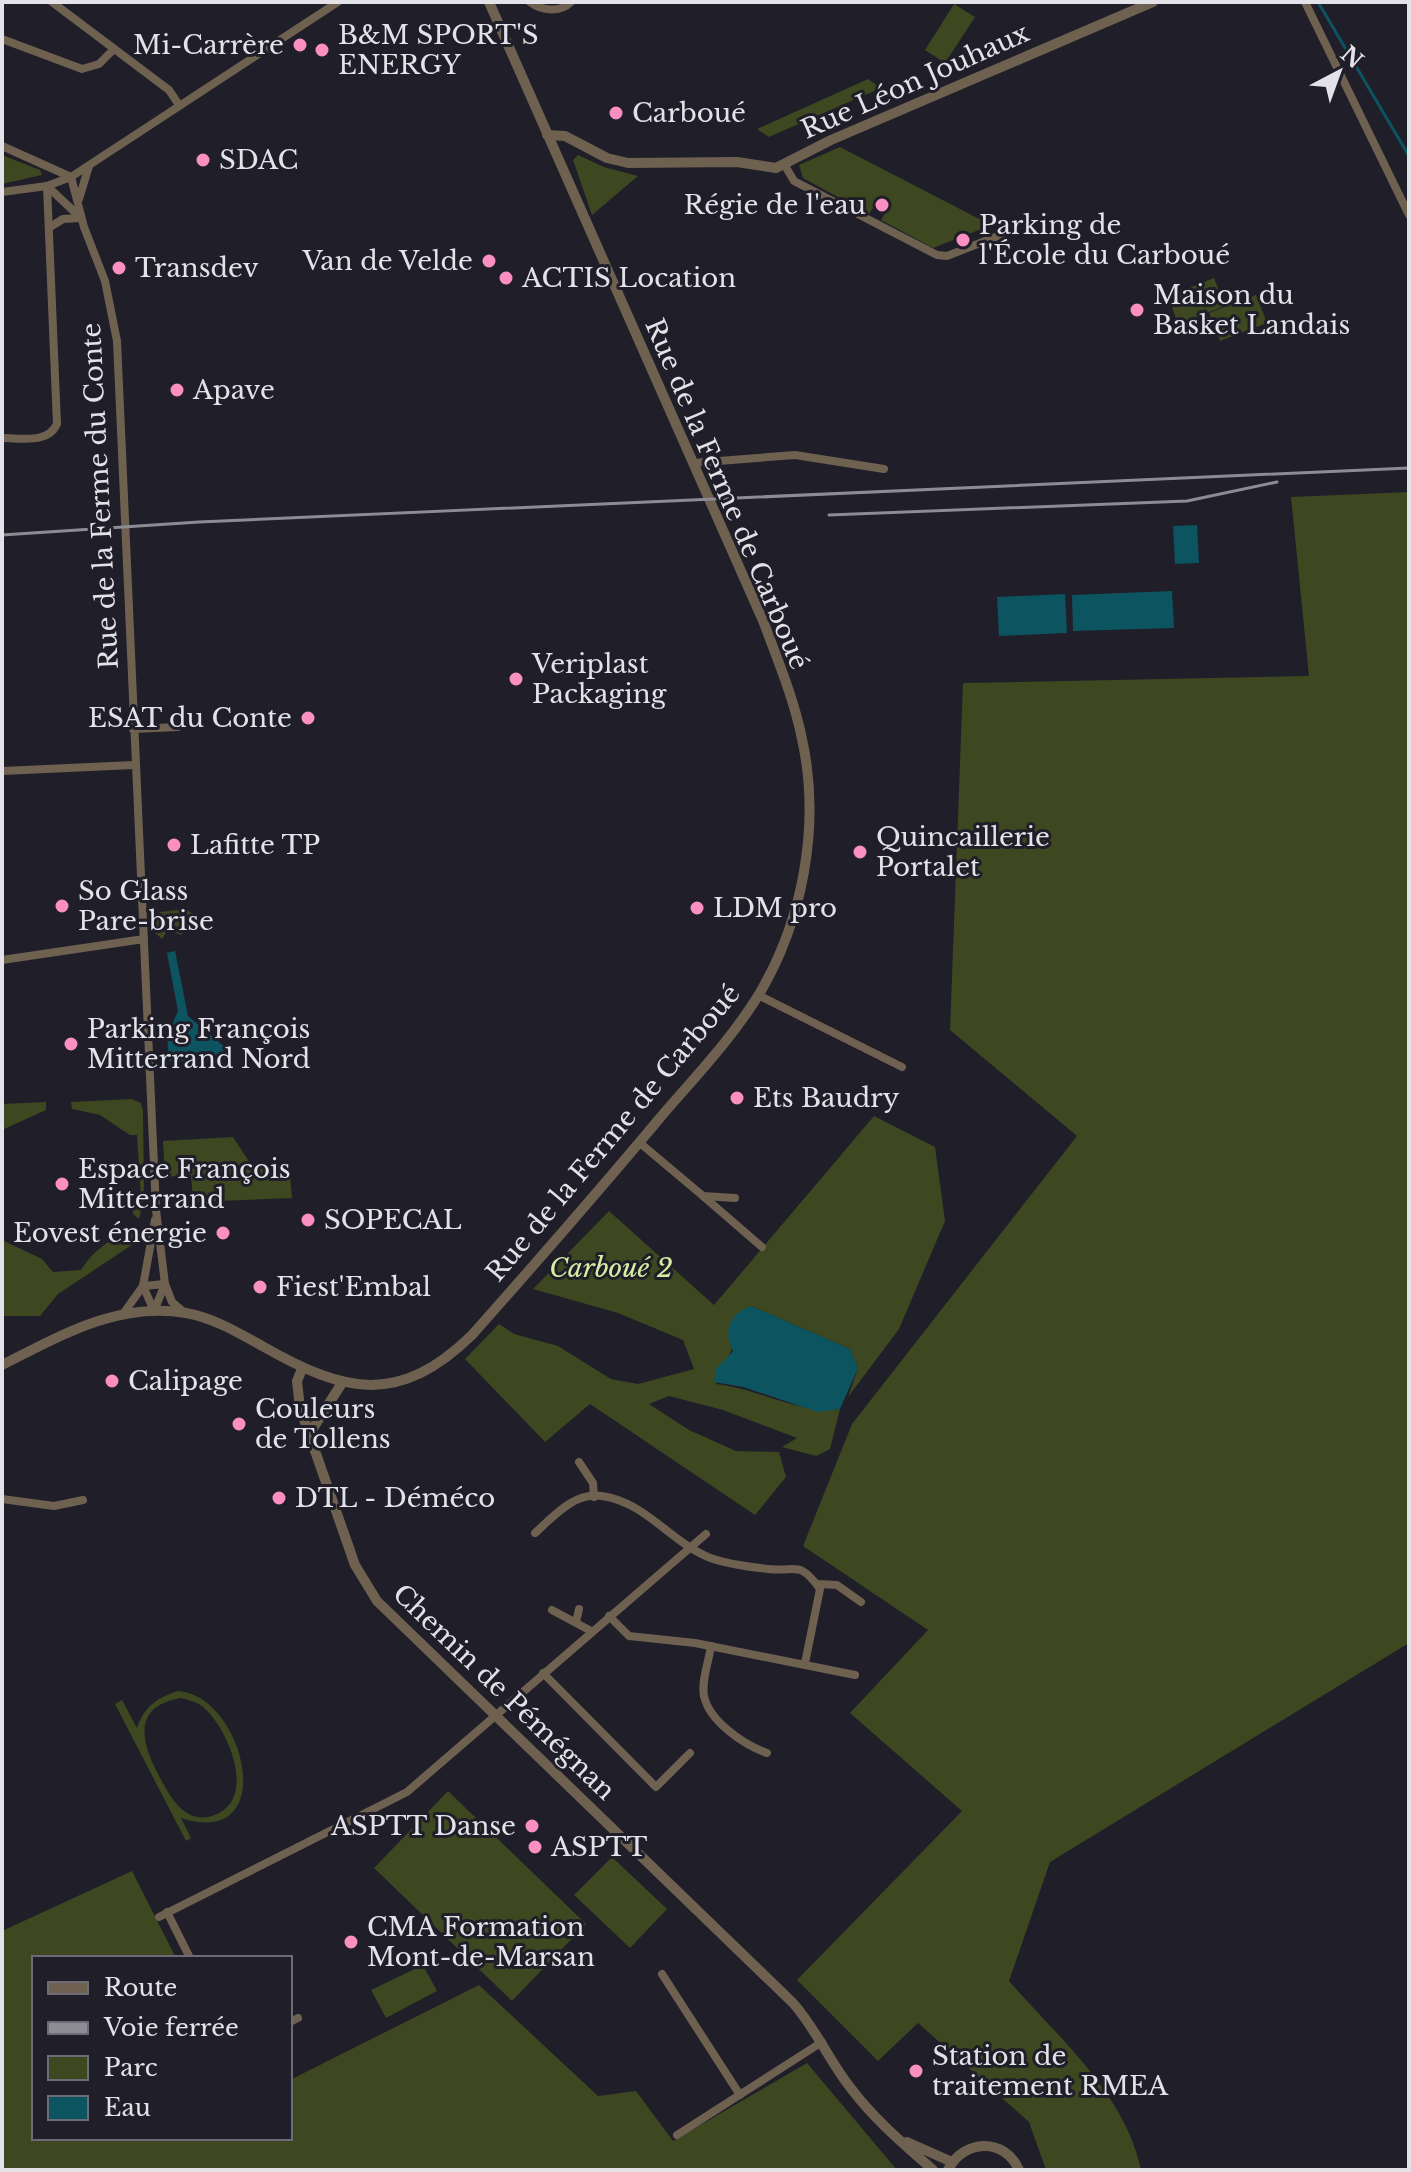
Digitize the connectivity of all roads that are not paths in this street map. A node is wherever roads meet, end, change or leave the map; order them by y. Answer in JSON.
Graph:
{"nodes":[{"id":1,"x":52,"y":2,"type":"edge"},
{"id":2,"x":489,"y":2,"type":"edge"},
{"id":3,"x":530,"y":2,"type":"edge"},
{"id":4,"x":571,"y":2,"type":"edge"},
{"id":5,"x":1153,"y":2,"type":"edge"},
{"id":6,"x":1305,"y":2,"type":"edge"},
{"id":7,"x":333,"y":3,"type":"edge"},
{"id":8,"x":2,"y":39,"type":"edge"},
{"id":9,"x":114,"y":49,"type":"junction"},
{"id":10,"x":179,"y":105,"type":"junction"},
{"id":11,"x":547,"y":135,"type":"junction"},
{"id":12,"x":580,"y":145,"type":"junction"},
{"id":13,"x":2,"y":146,"type":"edge"},
{"id":14,"x":555,"y":152,"type":"junction"},
{"id":15,"x":784,"y":164,"type":"junction"},
{"id":16,"x":89,"y":165,"type":"junction"},
{"id":17,"x":769,"y":168,"type":"junction"},
{"id":18,"x":71,"y":177,"type":"junction"},
{"id":19,"x":794,"y":181,"type":"junction"},
{"id":20,"x":47,"y":186,"type":"junction"},
{"id":21,"x":2,"y":192,"type":"edge"},
{"id":22,"x":78,"y":203,"type":"junction"},
{"id":23,"x":1409,"y":215,"type":"edge"},
{"id":24,"x":81,"y":218,"type":"junction"},
{"id":25,"x":50,"y":227,"type":"junction"},
{"id":26,"x":1003,"y":234,"type":"dead end"},
{"id":27,"x":2,"y":438,"type":"edge"},
{"id":28,"x":693,"y":463,"type":"junction"},
{"id":29,"x":884,"y":469,"type":"dead end"},
{"id":30,"x":178,"y":727,"type":"dead end"},
{"id":31,"x":133,"y":729,"type":"junction"},
{"id":32,"x":134,"y":765,"type":"junction"},
{"id":33,"x":2,"y":771,"type":"edge"},
{"id":34,"x":144,"y":939,"type":"junction"},
{"id":35,"x":2,"y":960,"type":"edge"},
{"id":36,"x":758,"y":995,"type":"junction"},
{"id":37,"x":902,"y":1067,"type":"dead end"},
{"id":38,"x":640,"y":1143,"type":"junction"},
{"id":39,"x":703,"y":1196,"type":"junction"},
{"id":40,"x":735,"y":1198,"type":"dead end"},
{"id":41,"x":156,"y":1215,"type":"junction"},
{"id":42,"x":762,"y":1247,"type":"dead end"},
{"id":43,"x":165,"y":1284,"type":"junction"},
{"id":44,"x":143,"y":1286,"type":"junction"},
{"id":45,"x":154,"y":1311,"type":"junction"},
{"id":46,"x":185,"y":1313,"type":"junction"},
{"id":47,"x":123,"y":1314,"type":"junction"},
{"id":48,"x":2,"y":1365,"type":"edge"},
{"id":49,"x":302,"y":1369,"type":"junction"},
{"id":50,"x":342,"y":1383,"type":"junction"},
{"id":51,"x":310,"y":1433,"type":"junction"},
{"id":52,"x":579,"y":1462,"type":"dead end"},
{"id":53,"x":594,"y":1497,"type":"junction"},
{"id":54,"x":2,"y":1499,"type":"edge"},
{"id":55,"x":83,"y":1500,"type":"dead end"},
{"id":56,"x":535,"y":1533,"type":"dead end"},
{"id":57,"x":706,"y":1534,"type":"dead end"},
{"id":58,"x":692,"y":1548,"type":"junction"},
{"id":59,"x":817,"y":1584,"type":"junction"},
{"id":60,"x":861,"y":1602,"type":"dead end"},
{"id":61,"x":579,"y":1609,"type":"dead end"},
{"id":62,"x":552,"y":1610,"type":"dead end"},
{"id":63,"x":609,"y":1616,"type":"junction"},
{"id":64,"x":576,"y":1622,"type":"junction"},
{"id":65,"x":591,"y":1631,"type":"junction"},
{"id":66,"x":711,"y":1646,"type":"junction"},
{"id":67,"x":805,"y":1663,"type":"junction"},
{"id":68,"x":543,"y":1673,"type":"junction"},
{"id":69,"x":855,"y":1675,"type":"dead end"},
{"id":70,"x":496,"y":1716,"type":"junction"},
{"id":71,"x":690,"y":1753,"type":"dead end"},
{"id":72,"x":767,"y":1753,"type":"dead end"},
{"id":73,"x":656,"y":1787,"type":"junction"},
{"id":74,"x":648,"y":1795,"type":"dead end"},
{"id":75,"x":189,"y":1956,"type":"edge"},
{"id":76,"x":662,"y":1974,"type":"dead end"},
{"id":77,"x":822,"y":2042,"type":"junction"},
{"id":78,"x":740,"y":2095,"type":"junction"},
{"id":79,"x":677,"y":2135,"type":"dead end"},
{"id":80,"x":898,"y":2138,"type":"junction"},
{"id":81,"x":950,"y":2166,"type":"edge"},
{"id":82,"x":933,"y":2170,"type":"edge"},
{"id":83,"x":1019,"y":2170,"type":"edge"}],
"edges":[{"from":1,"to":9,"type":"street"},
{"from":2,"to":11,"type":"street","name":"Rue de la Ferme de Carboué"},
{"from":3,"to":4,"type":"street"},
{"from":5,"to":15,"type":"street","name":"Rue Léon Jouhaux"},
{"from":6,"to":23,"type":"street"},
{"from":7,"to":10,"type":"street"},
{"from":8,"to":9,"type":"street"},
{"from":9,"to":10,"type":"street"},
{"from":10,"to":16,"type":"street"},
{"from":11,"to":12,"type":"street"},
{"from":11,"to":14,"type":"street","name":"Rue de la Ferme de Carboué"},
{"from":12,"to":14,"type":"street"},
{"from":12,"to":17,"type":"street"},
{"from":13,"to":18,"type":"street"},
{"from":14,"to":28,"type":"street","name":"Rue de la Ferme de Carboué"},
{"from":15,"to":17,"type":"street","name":"Rue Léon Jouhaux"},
{"from":15,"to":19,"type":"street"},
{"from":16,"to":18,"type":"street"},
{"from":16,"to":22,"type":"street","name":"Rue de la Ferme du Conte"},
{"from":17,"to":19,"type":"street"},
{"from":18,"to":20,"type":"street"},
{"from":18,"to":22,"type":"street","name":"Rue de la Ferme du Conte"},
{"from":19,"to":26,"type":"street"},
{"from":20,"to":21,"type":"street"},
{"from":20,"to":24,"type":"street","name":"Rue de la Ferme du Conte"},
{"from":20,"to":25,"type":"street"},
{"from":22,"to":24,"type":"street","name":"Rue de la Ferme du Conte"},
{"from":24,"to":25,"type":"street"},
{"from":24,"to":31,"type":"street","name":"Rue de la Ferme du Conte"},
{"from":25,"to":27,"type":"street"},
{"from":28,"to":29,"type":"street"},
{"from":28,"to":36,"type":"street","name":"Rue de la Ferme de Carboué"},
{"from":30,"to":31,"type":"street"},
{"from":31,"to":32,"type":"street","name":"Rue de la Ferme du Conte"},
{"from":32,"to":33,"type":"street"},
{"from":32,"to":34,"type":"street","name":"Rue de la Ferme du Conte"},
{"from":34,"to":35,"type":"street"},
{"from":34,"to":41,"type":"street","name":"Rue de la Ferme du Conte"},
{"from":36,"to":37,"type":"street"},
{"from":36,"to":38,"type":"street","name":"Rue de la Ferme de Carboué"},
{"from":38,"to":39,"type":"street"},
{"from":38,"to":50,"type":"street","name":"Rue de la Ferme de Carboué"},
{"from":39,"to":40,"type":"street"},
{"from":39,"to":42,"type":"street"},
{"from":41,"to":43,"type":"street","name":"Rue de la Ferme du Conte"},
{"from":41,"to":44,"type":"street","name":"Rue de la Ferme du Conte"},
{"from":43,"to":44,"type":"street"},
{"from":43,"to":45,"type":"street","name":"Rue de la Ferme du Conte"},
{"from":43,"to":46,"type":"street","name":"Rue de la Ferme du Conte"},
{"from":44,"to":45,"type":"street"},
{"from":44,"to":47,"type":"street","name":"Rue de la Ferme du Conte"},
{"from":45,"to":46,"type":"street","name":"Rue de la Ferme de Carboué"},
{"from":45,"to":47,"type":"street"},
{"from":46,"to":49,"type":"street","name":"Rue de la Ferme de Carboué"},
{"from":47,"to":48,"type":"street"},
{"from":49,"to":50,"type":"street","name":"Rue de la Ferme de Carboué"},
{"from":49,"to":51,"type":"street","name":"Chemin de Pémégnan"},
{"from":50,"to":51,"type":"street"},
{"from":51,"to":70,"type":"street","name":"Chemin de Pémégnan"},
{"from":52,"to":53,"type":"street"},
{"from":53,"to":56,"type":"street"},
{"from":53,"to":58,"type":"street"},
{"from":54,"to":55,"type":"street"},
{"from":57,"to":58,"type":"street"},
{"from":58,"to":59,"type":"street"},
{"from":58,"to":63,"type":"street"},
{"from":59,"to":60,"type":"street"},
{"from":59,"to":67,"type":"street"},
{"from":61,"to":64,"type":"street"},
{"from":62,"to":64,"type":"street"},
{"from":63,"to":65,"type":"street"},
{"from":63,"to":66,"type":"street"},
{"from":64,"to":65,"type":"street"},
{"from":65,"to":68,"type":"street"},
{"from":66,"to":67,"type":"street"},
{"from":66,"to":72,"type":"street"},
{"from":67,"to":69,"type":"street"},
{"from":68,"to":70,"type":"street"},
{"from":68,"to":73,"type":"street"},
{"from":70,"to":75,"type":"street"},
{"from":70,"to":77,"type":"street","name":"Chemin de Pémégnan"},
{"from":71,"to":73,"type":"street"},
{"from":73,"to":74,"type":"street"},
{"from":76,"to":78,"type":"street"},
{"from":77,"to":78,"type":"street"},
{"from":77,"to":80,"type":"street","name":"Chemin de Pémégnan"},
{"from":78,"to":79,"type":"street"},
{"from":80,"to":81,"type":"street","name":"Chemin de Pémégnan"},
{"from":80,"to":82,"type":"street","name":"Chemin de Pémégnan"},
{"from":81,"to":83,"type":"street"}]}
